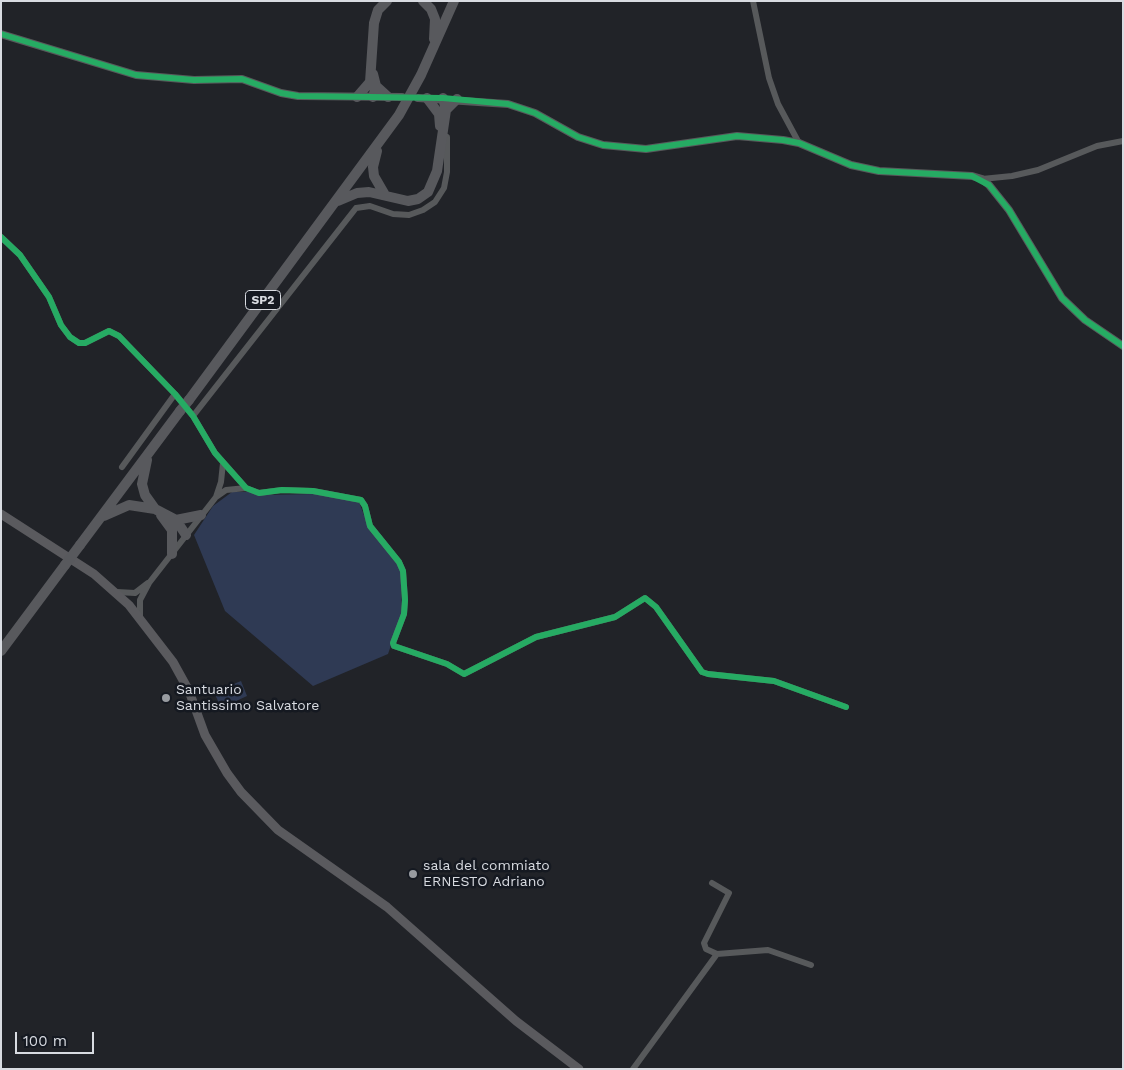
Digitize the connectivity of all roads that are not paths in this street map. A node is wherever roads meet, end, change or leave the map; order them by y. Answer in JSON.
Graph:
{"nodes":[{"id":1,"x":387,"y":1,"type":"edge"},
{"id":2,"x":423,"y":1,"type":"edge"},
{"id":3,"x":454,"y":1,"type":"edge"},
{"id":4,"x":753,"y":1,"type":"edge"},
{"id":5,"x":1,"y":34,"type":"edge"},
{"id":6,"x":433,"y":48,"type":"junction"},
{"id":7,"x":373,"y":80,"type":"junction"},
{"id":8,"x":357,"y":97,"type":"junction"},
{"id":9,"x":373,"y":97,"type":"junction"},
{"id":10,"x":388,"y":97,"type":"junction"},
{"id":11,"x":402,"y":97,"type":"dead end"},
{"id":12,"x":423,"y":98,"type":"joint"},
{"id":13,"x":443,"y":98,"type":"junction"},
{"id":14,"x":456,"y":99,"type":"junction"},
{"id":15,"x":442,"y":112,"type":"junction"},
{"id":16,"x":442,"y":134,"type":"junction"},
{"id":17,"x":1123,"y":141,"type":"edge"},
{"id":18,"x":799,"y":142,"type":"junction"},
{"id":19,"x":379,"y":145,"type":"junction"},
{"id":20,"x":982,"y":179,"type":"junction"},
{"id":21,"x":385,"y":195,"type":"junction"},
{"id":22,"x":337,"y":201,"type":"junction"},
{"id":23,"x":1,"y":237,"type":"edge"},
{"id":24,"x":1123,"y":346,"type":"edge"},
{"id":25,"x":176,"y":394,"type":"junction"},
{"id":26,"x":193,"y":416,"type":"junction"},
{"id":27,"x":150,"y":452,"type":"junction"},
{"id":28,"x":223,"y":463,"type":"junction"},
{"id":29,"x":122,"y":467,"type":"dead end"},
{"id":30,"x":235,"y":476,"type":"junction"},
{"id":31,"x":221,"y":482,"type":"junction"},
{"id":32,"x":246,"y":488,"type":"junction"},
{"id":33,"x":226,"y":490,"type":"junction"},
{"id":34,"x":216,"y":497,"type":"junction"},
{"id":35,"x":158,"y":512,"type":"junction"},
{"id":36,"x":1,"y":514,"type":"edge"},
{"id":37,"x":202,"y":515,"type":"junction"},
{"id":38,"x":101,"y":517,"type":"junction"},
{"id":39,"x":174,"y":525,"type":"junction"},
{"id":40,"x":186,"y":536,"type":"junction"},
{"id":41,"x":172,"y":554,"type":"junction"},
{"id":42,"x":149,"y":583,"type":"junction"},
{"id":43,"x":117,"y":592,"type":"junction"},
{"id":44,"x":135,"y":592,"type":"junction"},
{"id":45,"x":140,"y":600,"type":"junction"},
{"id":46,"x":129,"y":605,"type":"junction"},
{"id":47,"x":140,"y":618,"type":"junction"},
{"id":48,"x":19,"y":627,"type":"junction"},
{"id":49,"x":1,"y":640,"type":"edge"},
{"id":50,"x":1,"y":651,"type":"edge"},
{"id":51,"x":846,"y":707,"type":"dead end"},
{"id":52,"x":712,"y":884,"type":"dead end"},
{"id":53,"x":717,"y":954,"type":"junction"},
{"id":54,"x":811,"y":964,"type":"dead end"},
{"id":55,"x":579,"y":1069,"type":"edge"},
{"id":56,"x":633,"y":1069,"type":"edge"}],
"edges":[{"from":1,"to":7,"type":"main road"},
{"from":2,"to":6,"type":"main road"},
{"from":3,"to":6,"type":"main road","number":"SP2"},
{"from":4,"to":18,"type":"street"},
{"from":5,"to":8,"type":"street"},
{"from":6,"to":19,"type":"main road","number":"SP2"},
{"from":7,"to":8,"type":"main road"},
{"from":7,"to":9,"type":"main road"},
{"from":7,"to":10,"type":"main road"},
{"from":8,"to":9,"type":"street"},
{"from":9,"to":10,"type":"street"},
{"from":10,"to":11,"type":"street"},
{"from":12,"to":13,"type":"street"},
{"from":12,"to":15,"type":"main road"},
{"from":13,"to":14,"type":"street"},
{"from":13,"to":15,"type":"main road"},
{"from":14,"to":15,"type":"main road"},
{"from":14,"to":18,"type":"street"},
{"from":15,"to":16,"type":"main road"},
{"from":16,"to":21,"type":"main road"},
{"from":16,"to":26,"type":"street"},
{"from":17,"to":20,"type":"street"},
{"from":18,"to":20,"type":"street"},
{"from":19,"to":21,"type":"main road"},
{"from":19,"to":22,"type":"main road","number":"SP2"},
{"from":20,"to":24,"type":"street"},
{"from":21,"to":22,"type":"main road"},
{"from":22,"to":27,"type":"main road","number":"SP2","bridge":true},
{"from":23,"to":25,"type":"street"},
{"from":25,"to":26,"type":"street"},
{"from":25,"to":29,"type":"street"},
{"from":26,"to":28,"type":"street"},
{"from":27,"to":35,"type":"main road"},
{"from":27,"to":38,"type":"main road","number":"SP2"},
{"from":28,"to":30,"type":"street"},
{"from":28,"to":31,"type":"street"},
{"from":30,"to":31,"type":"street"},
{"from":30,"to":32,"type":"street"},
{"from":30,"to":33,"type":"street"},
{"from":31,"to":34,"type":"street"},
{"from":32,"to":33,"type":"street"},
{"from":32,"to":51,"type":"street"},
{"from":33,"to":34,"type":"street"},
{"from":34,"to":37,"type":"street"},
{"from":35,"to":38,"type":"main road"},
{"from":35,"to":39,"type":"main road"},
{"from":36,"to":43,"type":"main road"},
{"from":37,"to":39,"type":"main road"},
{"from":37,"to":40,"type":"street"},
{"from":38,"to":48,"type":"main road","number":"SP2","bridge":true},
{"from":39,"to":40,"type":"main road"},
{"from":39,"to":41,"type":"main road"},
{"from":40,"to":41,"type":"street"},
{"from":41,"to":42,"type":"street"},
{"from":42,"to":44,"type":"street"},
{"from":42,"to":45,"type":"street"},
{"from":43,"to":44,"type":"street"},
{"from":43,"to":46,"type":"main road"},
{"from":44,"to":46,"type":"street"},
{"from":45,"to":46,"type":"street"},
{"from":45,"to":47,"type":"street"},
{"from":46,"to":47,"type":"main road"},
{"from":47,"to":55,"type":"main road"},
{"from":48,"to":49,"type":"main road"},
{"from":48,"to":50,"type":"main road","number":"SP2"},
{"from":52,"to":53,"type":"street"},
{"from":53,"to":54,"type":"street"},
{"from":53,"to":56,"type":"street"}]}
